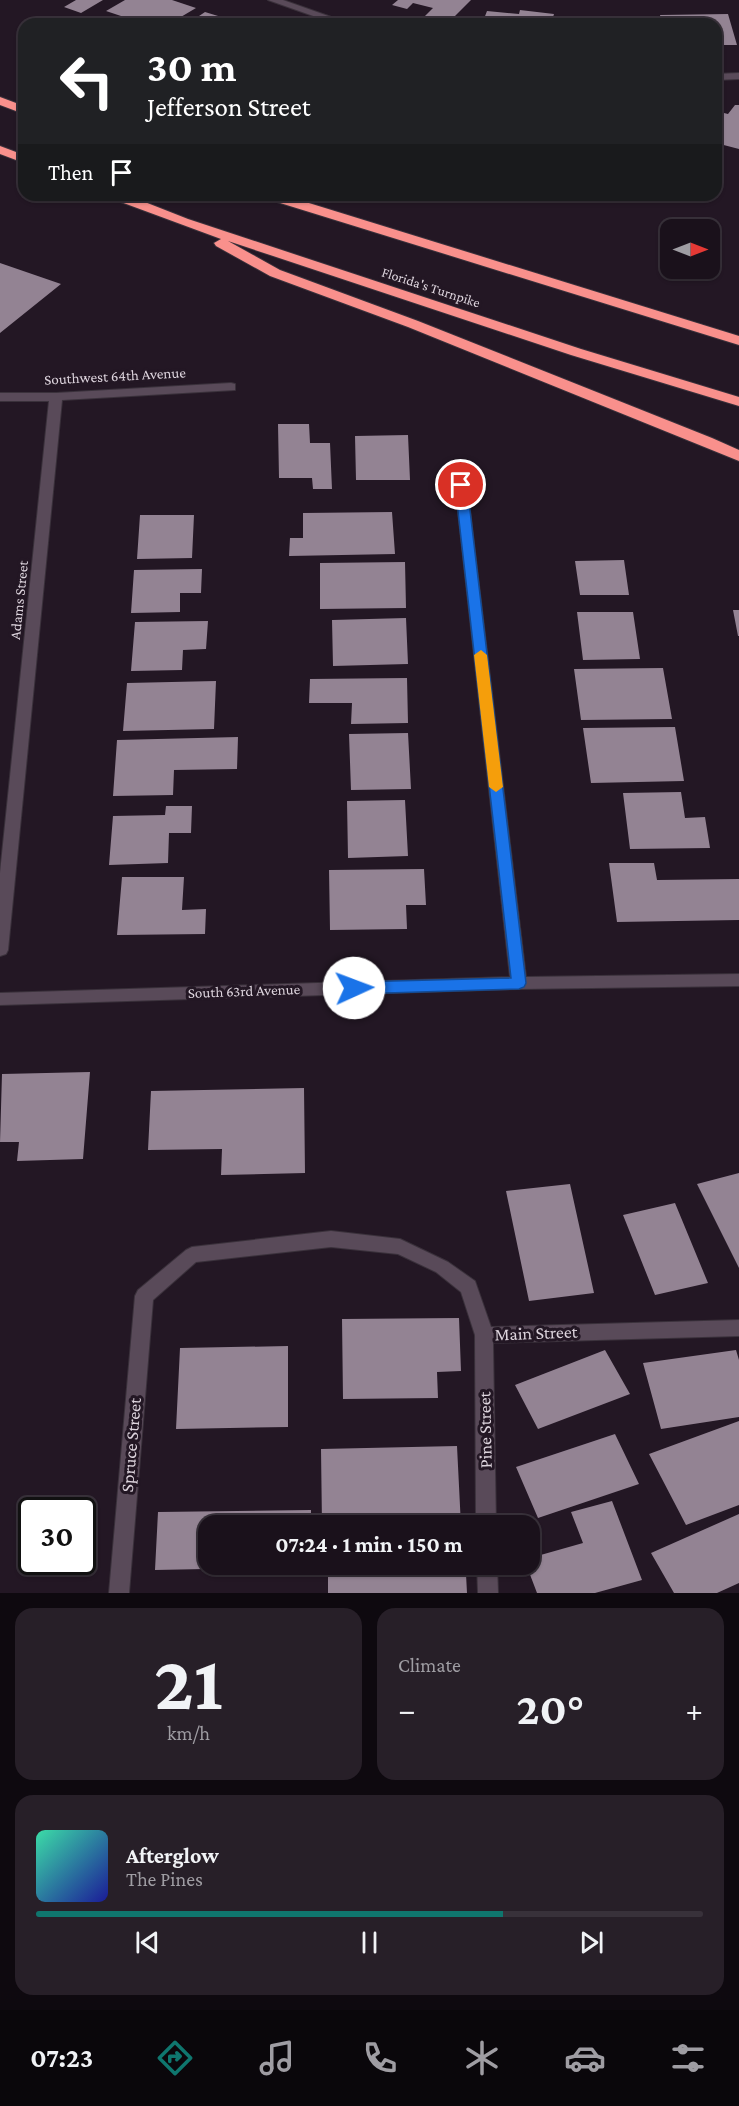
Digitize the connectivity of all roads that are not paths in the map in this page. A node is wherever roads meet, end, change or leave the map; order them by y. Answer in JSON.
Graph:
{"nodes":[{"id":1,"x":273,"y":0,"type":"edge"},
{"id":2,"x":328,"y":18,"type":"edge"},
{"id":3,"x":739,"y":76,"type":"edge"},
{"id":4,"x":722,"y":77,"type":"edge"},
{"id":5,"x":0,"y":101,"type":"edge"},
{"id":6,"x":18,"y":108,"type":"edge"},
{"id":7,"x":0,"y":150,"type":"edge"},
{"id":8,"x":18,"y":157,"type":"edge"},
{"id":9,"x":130,"y":201,"type":"edge"},
{"id":10,"x":288,"y":201,"type":"edge"},
{"id":11,"x":183,"y":222,"type":"junction"},
{"id":12,"x":739,"y":341,"type":"edge"},
{"id":13,"x":231,"y":387,"type":"dead end"},
{"id":14,"x":0,"y":396,"type":"edge"},
{"id":15,"x":57,"y":397,"type":"junction"},
{"id":16,"x":739,"y":402,"type":"edge"},
{"id":17,"x":739,"y":456,"type":"edge"},
{"id":18,"x":461,"y":485,"type":"dead end"},
{"id":19,"x":0,"y":950,"type":"edge"},
{"id":20,"x":739,"y":980,"type":"edge"},
{"id":21,"x":519,"y":983,"type":"junction"},
{"id":22,"x":0,"y":999,"type":"edge"},
{"id":23,"x":144,"y":1296,"type":"joint"},
{"id":24,"x":739,"y":1328,"type":"edge"},
{"id":25,"x":484,"y":1335,"type":"junction"},
{"id":26,"x":486,"y":1515,"type":"edge"},
{"id":27,"x":487,"y":1575,"type":"edge"},
{"id":28,"x":119,"y":1593,"type":"edge"},
{"id":29,"x":488,"y":1593,"type":"edge"}],
"edges":[{"from":1,"to":2,"type":"street"},
{"from":3,"to":4,"type":"street"},
{"from":5,"to":6,"type":"highway"},
{"from":7,"to":8,"type":"highway"},
{"from":9,"to":11,"type":"highway","name":"Florida's Turnpike"},
{"from":10,"to":12,"type":"highway"},
{"from":11,"to":16,"type":"highway","name":"Florida's Turnpike"},
{"from":11,"to":17,"type":"highway"},
{"from":13,"to":15,"type":"street","name":"Southwest 64th Avenue"},
{"from":14,"to":15,"type":"street","name":"Southwest 64th Avenue"},
{"from":15,"to":19,"type":"street","name":"Adams Street"},
{"from":18,"to":21,"type":"street"},
{"from":20,"to":21,"type":"street","name":"South 63rd Avenue"},
{"from":21,"to":22,"type":"street","name":"South 63rd Avenue"},
{"from":23,"to":25,"type":"street","name":"Main Street"},
{"from":23,"to":28,"type":"street","name":"Spruce Street"},
{"from":24,"to":25,"type":"street","name":"Main Street"},
{"from":25,"to":26,"type":"street","name":"Pine Street"},
{"from":27,"to":29,"type":"street"}]}
